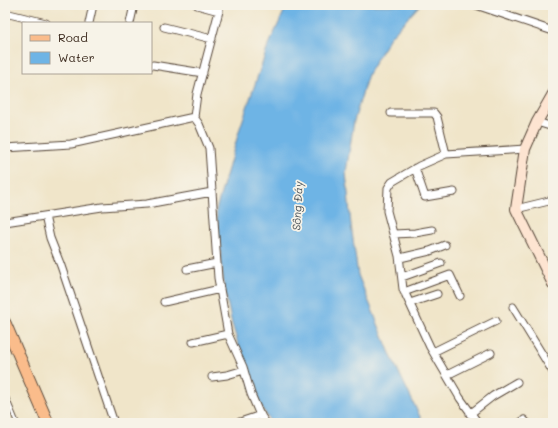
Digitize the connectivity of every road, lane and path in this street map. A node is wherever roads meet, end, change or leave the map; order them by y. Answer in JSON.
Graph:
{"nodes":[{"id":1,"x":93,"y":5,"type":"edge"},
{"id":2,"x":134,"y":5,"type":"edge"},
{"id":3,"x":197,"y":5,"type":"edge"},
{"id":4,"x":476,"y":5,"type":"edge"},
{"id":5,"x":219,"y":8,"type":"edge"},
{"id":6,"x":5,"y":13,"type":"edge"},
{"id":7,"x":42,"y":22,"type":"edge"},
{"id":8,"x":89,"y":22,"type":"edge"},
{"id":9,"x":130,"y":22,"type":"edge"},
{"id":10,"x":164,"y":27,"type":"dead end"},
{"id":11,"x":553,"y":31,"type":"edge"},
{"id":12,"x":212,"y":39,"type":"junction"},
{"id":13,"x":153,"y":65,"type":"dead end"},
{"id":14,"x":203,"y":73,"type":"junction"},
{"id":15,"x":553,"y":94,"type":"edge"},
{"id":16,"x":391,"y":113,"type":"dead end"},
{"id":17,"x":194,"y":117,"type":"junction"},
{"id":18,"x":537,"y":122,"type":"junction"},
{"id":19,"x":553,"y":127,"type":"edge"},
{"id":20,"x":5,"y":148,"type":"edge"},
{"id":21,"x":525,"y":149,"type":"junction"},
{"id":22,"x":446,"y":154,"type":"junction"},
{"id":23,"x":415,"y":168,"type":"junction"},
{"id":24,"x":212,"y":192,"type":"junction"},
{"id":25,"x":454,"y":192,"type":"dead end"},
{"id":26,"x":553,"y":200,"type":"edge"},
{"id":27,"x":516,"y":208,"type":"junction"},
{"id":28,"x":45,"y":216,"type":"junction"},
{"id":29,"x":5,"y":222,"type":"edge"},
{"id":30,"x":432,"y":230,"type":"dead end"},
{"id":31,"x":394,"y":234,"type":"junction"},
{"id":32,"x":446,"y":245,"type":"dead end"},
{"id":33,"x":400,"y":258,"type":"junction"},
{"id":34,"x":217,"y":263,"type":"junction"},
{"id":35,"x":441,"y":263,"type":"dead end"},
{"id":36,"x":187,"y":269,"type":"dead end"},
{"id":37,"x":402,"y":277,"type":"junction"},
{"id":38,"x":553,"y":284,"type":"edge"},
{"id":39,"x":220,"y":290,"type":"junction"},
{"id":40,"x":404,"y":292,"type":"junction"},
{"id":41,"x":437,"y":294,"type":"dead end"},
{"id":42,"x":460,"y":296,"type":"dead end"},
{"id":43,"x":164,"y":302,"type":"dead end"},
{"id":44,"x":410,"y":303,"type":"junction"},
{"id":45,"x":513,"y":307,"type":"dead end"},
{"id":46,"x":496,"y":321,"type":"dead end"},
{"id":47,"x":5,"y":323,"type":"edge"},
{"id":48,"x":228,"y":334,"type":"junction"},
{"id":49,"x":8,"y":338,"type":"edge"},
{"id":50,"x":193,"y":342,"type":"dead end"},
{"id":51,"x":434,"y":352,"type":"junction"},
{"id":52,"x":491,"y":353,"type":"dead end"},
{"id":53,"x":244,"y":370,"type":"junction"},
{"id":54,"x":553,"y":372,"type":"edge"},
{"id":55,"x":447,"y":375,"type":"junction"},
{"id":56,"x":212,"y":377,"type":"dead end"},
{"id":57,"x":517,"y":382,"type":"dead end"},
{"id":58,"x":5,"y":394,"type":"edge"},
{"id":59,"x":470,"y":414,"type":"junction"},
{"id":60,"x":261,"y":416,"type":"junction"},
{"id":61,"x":17,"y":423,"type":"edge"},
{"id":62,"x":48,"y":423,"type":"edge"},
{"id":63,"x":114,"y":423,"type":"edge"},
{"id":64,"x":237,"y":423,"type":"edge"},
{"id":65,"x":266,"y":423,"type":"edge"},
{"id":66,"x":478,"y":423,"type":"edge"},
{"id":67,"x":520,"y":423,"type":"edge"},
{"id":68,"x":527,"y":423,"type":"edge"}],
"edges":[{"from":1,"to":8,"type":"street"},
{"from":2,"to":9,"type":"street"},
{"from":3,"to":5,"type":"street"},
{"from":4,"to":11,"type":"street"},
{"from":5,"to":12,"type":"street"},
{"from":6,"to":7,"type":"street"},
{"from":10,"to":12,"type":"street"},
{"from":12,"to":14,"type":"street"},
{"from":13,"to":14,"type":"street"},
{"from":14,"to":17,"type":"street"},
{"from":15,"to":18,"type":"main road"},
{"from":16,"to":22,"type":"street"},
{"from":17,"to":20,"type":"street"},
{"from":17,"to":24,"type":"street"},
{"from":18,"to":19,"type":"street"},
{"from":18,"to":21,"type":"main road"},
{"from":21,"to":22,"type":"street"},
{"from":21,"to":27,"type":"main road"},
{"from":22,"to":23,"type":"street"},
{"from":23,"to":25,"type":"street"},
{"from":23,"to":31,"type":"street"},
{"from":24,"to":28,"type":"street"},
{"from":24,"to":34,"type":"street"},
{"from":26,"to":27,"type":"street"},
{"from":27,"to":38,"type":"main road"},
{"from":28,"to":29,"type":"street"},
{"from":28,"to":63,"type":"street"},
{"from":30,"to":31,"type":"street"},
{"from":31,"to":33,"type":"street"},
{"from":32,"to":33,"type":"street"},
{"from":33,"to":37,"type":"street"},
{"from":34,"to":36,"type":"street"},
{"from":34,"to":39,"type":"street"},
{"from":35,"to":37,"type":"street"},
{"from":37,"to":40,"type":"street"},
{"from":39,"to":43,"type":"street"},
{"from":39,"to":48,"type":"street"},
{"from":40,"to":42,"type":"street"},
{"from":40,"to":44,"type":"street"},
{"from":41,"to":44,"type":"street"},
{"from":44,"to":51,"type":"street"},
{"from":45,"to":54,"type":"street"},
{"from":46,"to":51,"type":"street"},
{"from":47,"to":49,"type":"main road"},
{"from":48,"to":50,"type":"street"},
{"from":48,"to":53,"type":"street"},
{"from":49,"to":62,"type":"main road"},
{"from":51,"to":55,"type":"street"},
{"from":52,"to":55,"type":"street"},
{"from":53,"to":56,"type":"street"},
{"from":53,"to":60,"type":"street"},
{"from":55,"to":59,"type":"street"},
{"from":57,"to":59,"type":"street"},
{"from":58,"to":61,"type":"lane"},
{"from":59,"to":66,"type":"street"},
{"from":60,"to":64,"type":"street"},
{"from":60,"to":65,"type":"street"},
{"from":67,"to":68,"type":"street"}]}
